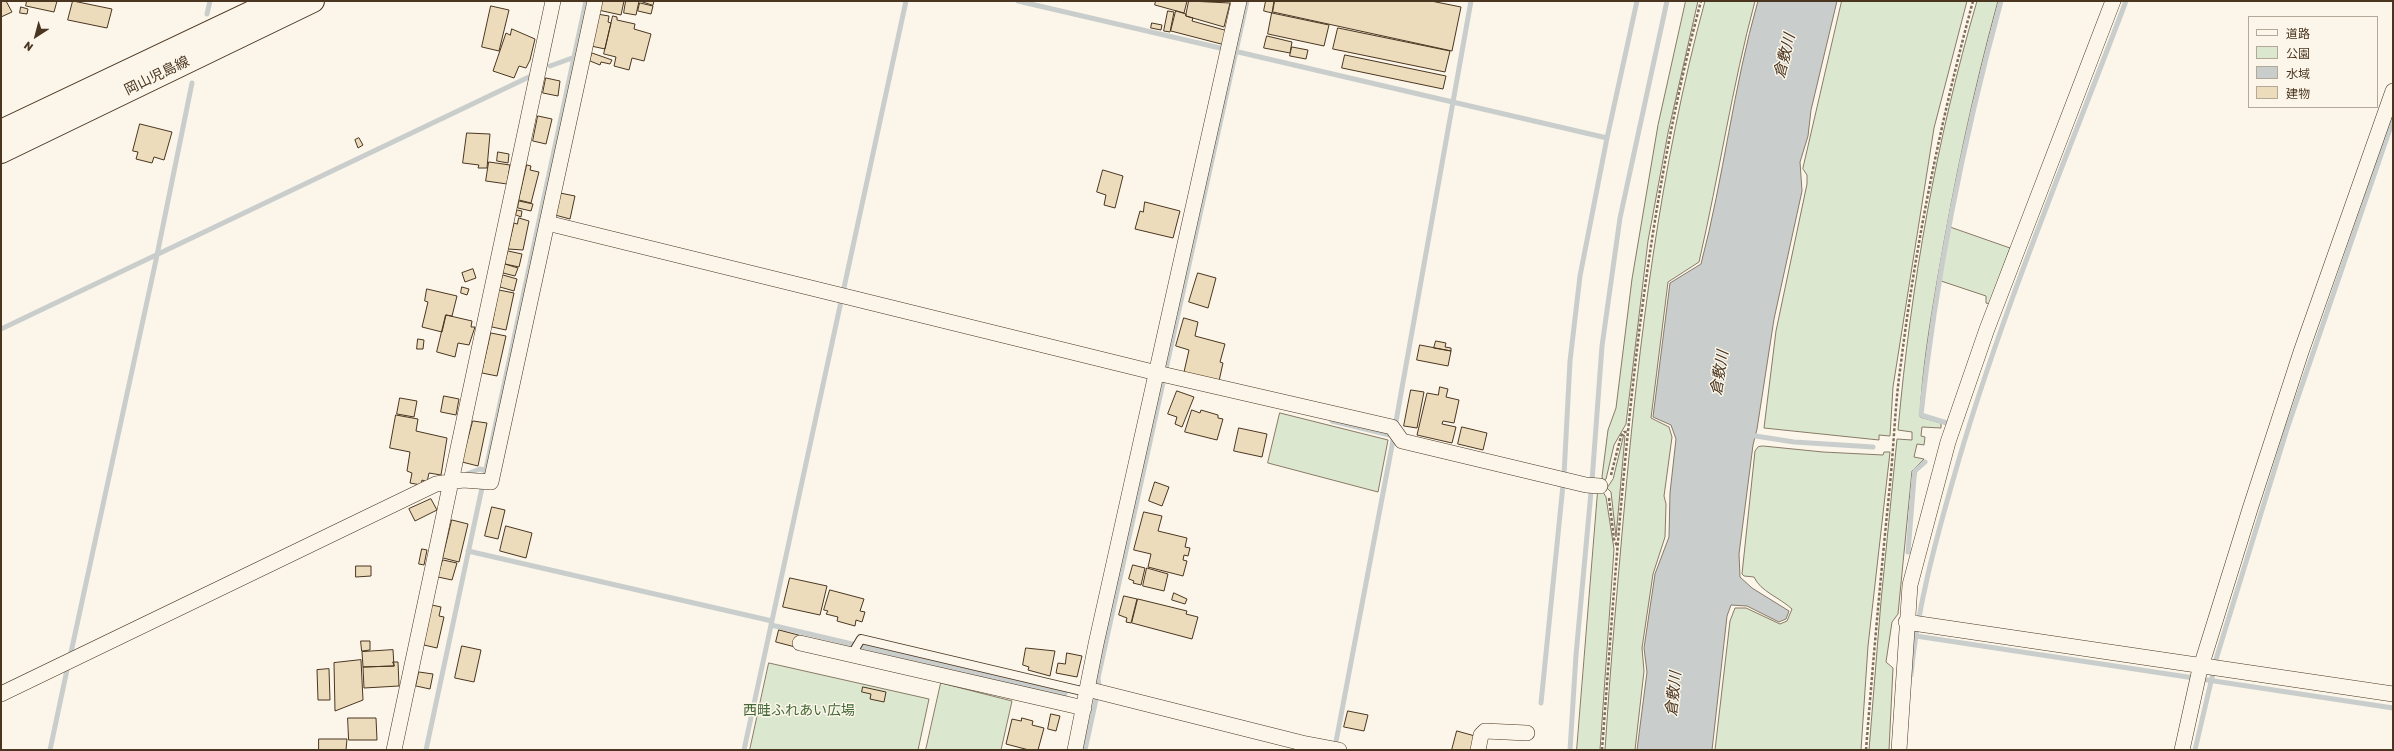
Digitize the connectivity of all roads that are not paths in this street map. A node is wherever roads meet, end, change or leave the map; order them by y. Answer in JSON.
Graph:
{"nodes":[{"id":1,"x":275,"y":1,"type":"edge"},
{"id":2,"x":313,"y":1,"type":"edge"},
{"id":3,"x":553,"y":1,"type":"edge"},
{"id":4,"x":595,"y":1,"type":"edge"},
{"id":5,"x":1239,"y":1,"type":"edge"},
{"id":6,"x":2113,"y":1,"type":"edge"},
{"id":7,"x":2393,"y":91,"type":"edge"},
{"id":8,"x":1,"y":131,"type":"edge"},
{"id":9,"x":1,"y":152,"type":"edge"},
{"id":10,"x":546,"y":226,"type":"junction"},
{"id":11,"x":1162,"y":374,"type":"junction"},
{"id":12,"x":451,"y":481,"type":"junction"},
{"id":13,"x":1597,"y":486,"type":"road end"},
{"id":14,"x":1914,"y":623,"type":"junction"},
{"id":15,"x":800,"y":643,"type":"dead end"},
{"id":16,"x":856,"y":648,"type":"junction"},
{"id":17,"x":2205,"y":672,"type":"junction"},
{"id":18,"x":1092,"y":691,"type":"junction"},
{"id":19,"x":1,"y":694,"type":"edge"},
{"id":20,"x":2393,"y":694,"type":"edge"},
{"id":21,"x":1084,"y":708,"type":"junction"},
{"id":22,"x":1527,"y":733,"type":"dead end"},
{"id":23,"x":394,"y":750,"type":"edge"},
{"id":24,"x":1075,"y":750,"type":"edge"},
{"id":25,"x":1336,"y":750,"type":"edge"},
{"id":26,"x":1478,"y":750,"type":"edge"},
{"id":27,"x":1899,"y":750,"type":"edge"},
{"id":28,"x":2182,"y":750,"type":"edge"}],
"edges":[{"from":1,"to":8,"type":"main road","name":"岡山児島線"},
{"from":2,"to":9,"type":"main road","name":"岡山児島線"},
{"from":3,"to":12,"type":"street"},
{"from":4,"to":10,"type":"street"},
{"from":5,"to":11,"type":"street"},
{"from":6,"to":14,"type":"street"},
{"from":7,"to":17,"type":"street"},
{"from":10,"to":11,"type":"street"},
{"from":10,"to":12,"type":"street"},
{"from":11,"to":13,"type":"street"},
{"from":11,"to":18,"type":"street"},
{"from":12,"to":19,"type":"street"},
{"from":12,"to":23,"type":"street"},
{"from":14,"to":17,"type":"street"},
{"from":14,"to":27,"type":"street"},
{"from":15,"to":16,"type":"street"},
{"from":16,"to":18,"type":"lane"},
{"from":16,"to":21,"type":"street"},
{"from":17,"to":20,"type":"street"},
{"from":17,"to":28,"type":"street"},
{"from":18,"to":21,"type":"street"},
{"from":18,"to":25,"type":"street"},
{"from":21,"to":24,"type":"street"},
{"from":22,"to":26,"type":"street"}]}
